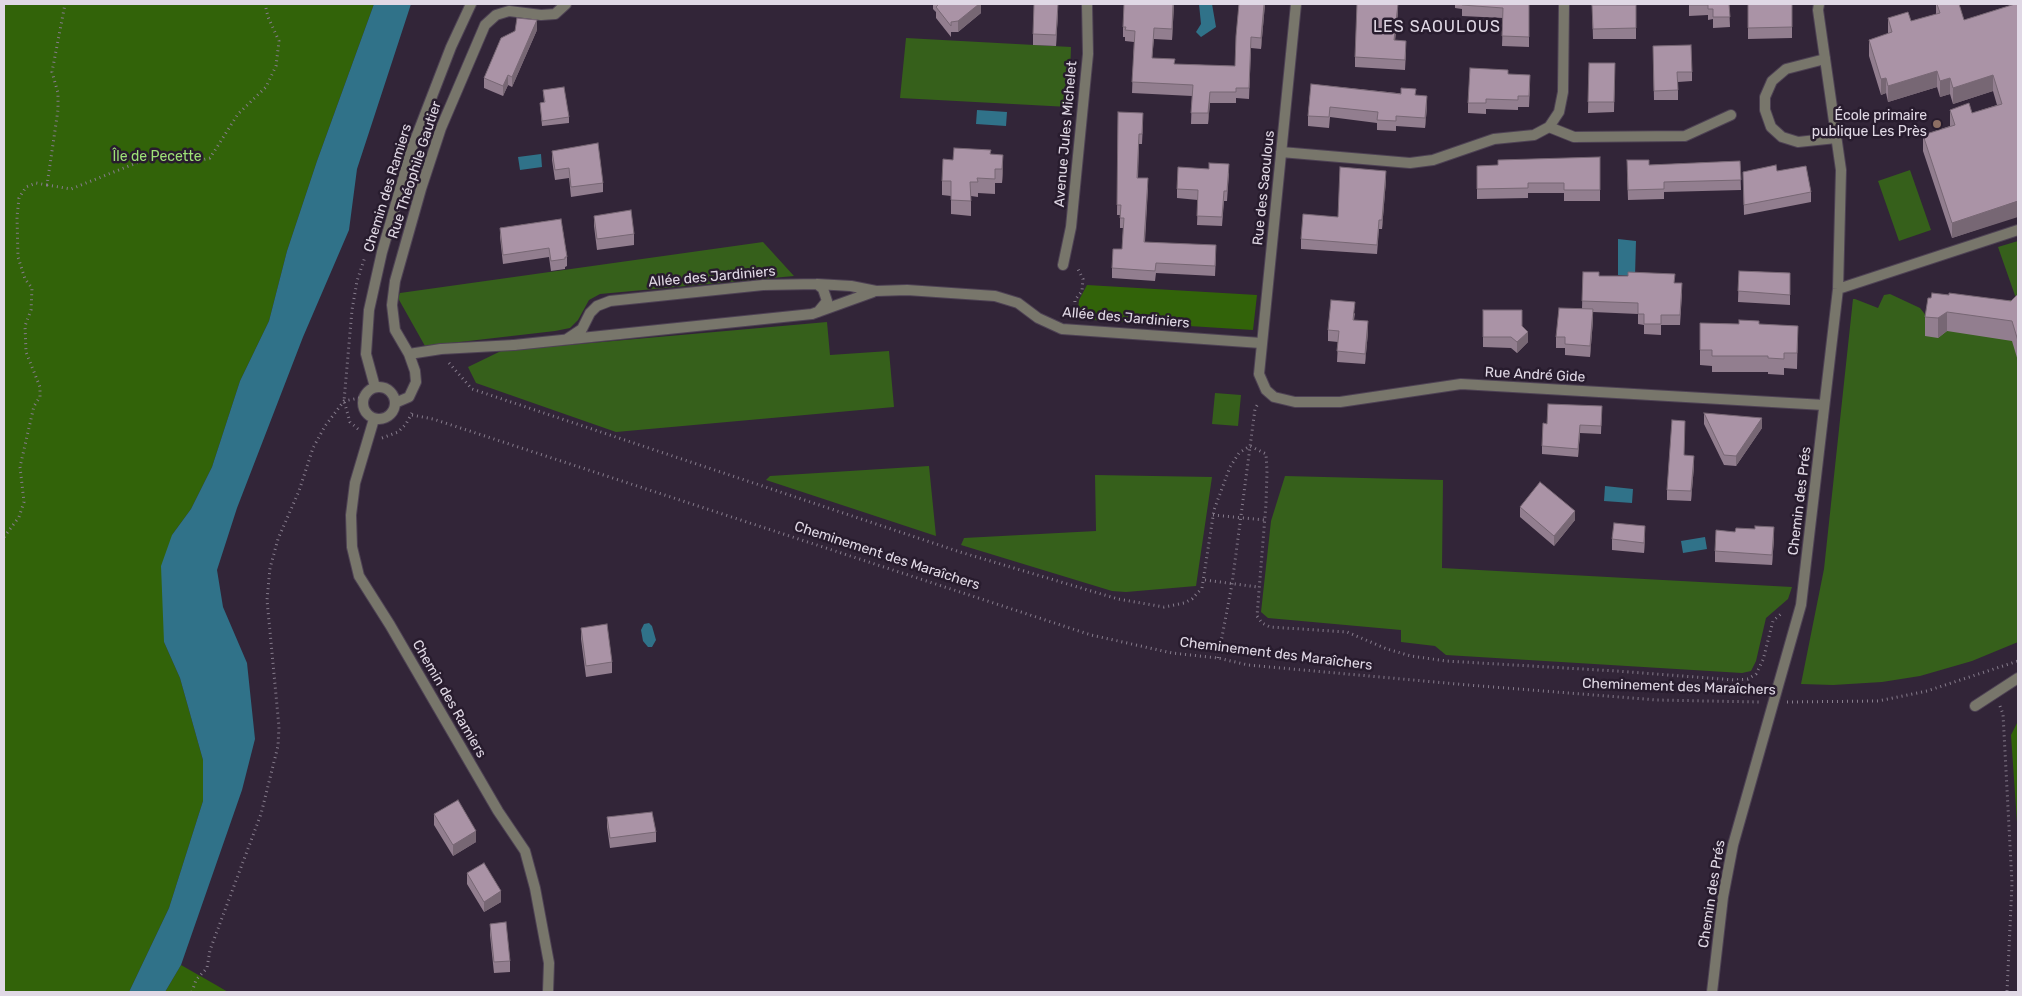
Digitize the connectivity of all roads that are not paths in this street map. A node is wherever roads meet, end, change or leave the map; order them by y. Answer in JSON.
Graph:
{"nodes":[{"id":1,"x":471,"y":4,"type":"edge"},
{"id":2,"x":566,"y":4,"type":"edge"},
{"id":3,"x":1087,"y":4,"type":"edge"},
{"id":4,"x":1296,"y":4,"type":"edge"},
{"id":5,"x":1564,"y":4,"type":"edge"},
{"id":6,"x":1819,"y":4,"type":"edge"},
{"id":7,"x":1825,"y":59,"type":"junction"},
{"id":8,"x":1731,"y":115,"type":"dead end"},
{"id":9,"x":1549,"y":127,"type":"junction"},
{"id":10,"x":1836,"y":138,"type":"junction"},
{"id":11,"x":1282,"y":152,"type":"junction"},
{"id":12,"x":2018,"y":230,"type":"edge"},
{"id":13,"x":1063,"y":265,"type":"dead end"},
{"id":14,"x":817,"y":284,"type":"junction"},
{"id":15,"x":1838,"y":289,"type":"junction"},
{"id":16,"x":876,"y":291,"type":"junction"},
{"id":17,"x":818,"y":312,"type":"junction"},
{"id":18,"x":567,"y":339,"type":"junction"},
{"id":19,"x":1261,"y":343,"type":"junction"},
{"id":20,"x":409,"y":354,"type":"junction"},
{"id":21,"x":375,"y":387,"type":"junction"},
{"id":22,"x":1266,"y":390,"type":"joint"},
{"id":23,"x":395,"y":403,"type":"junction"},
{"id":24,"x":1824,"y":405,"type":"junction"},
{"id":25,"x":374,"y":418,"type":"junction"},
{"id":26,"x":2018,"y":678,"type":"edge"},
{"id":27,"x":1975,"y":706,"type":"dead end"},
{"id":28,"x":548,"y":992,"type":"edge"},
{"id":29,"x":1712,"y":992,"type":"edge"}],
"edges":[{"from":1,"to":21,"type":"street","name":"Chemin des Ramiers"},
{"from":2,"to":20,"type":"street","name":"Rue Théophile Gautier"},
{"from":3,"to":13,"type":"street","name":"Avenue Jules Michelet"},
{"from":4,"to":11,"type":"street","name":"Rue des Saoulous"},
{"from":5,"to":9,"type":"street"},
{"from":6,"to":7,"type":"street","name":"Chemin des Prés"},
{"from":7,"to":10,"type":"street","name":"Chemin des Prés"},
{"from":7,"to":10,"type":"street"},
{"from":8,"to":9,"type":"street"},
{"from":9,"to":11,"type":"street"},
{"from":10,"to":15,"type":"street","name":"Chemin des Prés"},
{"from":11,"to":19,"type":"street","name":"Rue des Saoulous"},
{"from":12,"to":15,"type":"street"},
{"from":14,"to":16,"type":"street","name":"Allée des Jardiniers"},
{"from":14,"to":17,"type":"street"},
{"from":14,"to":18,"type":"street","name":"Allée des Jardiniers"},
{"from":15,"to":24,"type":"street","name":"Chemin des Prés"},
{"from":16,"to":17,"type":"street","name":"Allée des Jardiniers"},
{"from":16,"to":19,"type":"street","name":"Allée des Jardiniers"},
{"from":17,"to":18,"type":"street","name":"Allée des Jardiniers"},
{"from":18,"to":20,"type":"street","name":"Allée des Jardiniers"},
{"from":19,"to":22,"type":"street","name":"Rue des Saoulous"},
{"from":20,"to":23,"type":"street","name":"Rue Théophile Gautier"},
{"from":21,"to":23,"type":"street"},
{"from":21,"to":25,"type":"street"},
{"from":22,"to":24,"type":"street","name":"Rue André Gide"},
{"from":23,"to":25,"type":"street"},
{"from":24,"to":29,"type":"street","name":"Chemin des Prés"},
{"from":25,"to":28,"type":"street","name":"Chemin des Ramiers"},
{"from":26,"to":27,"type":"street"}]}
